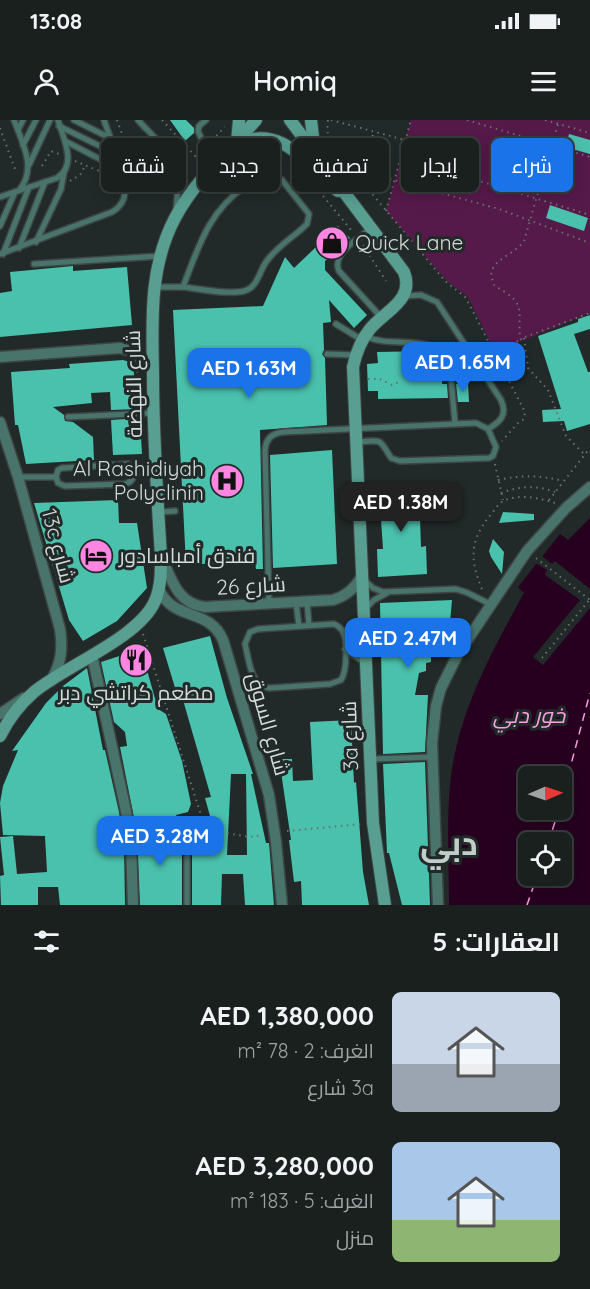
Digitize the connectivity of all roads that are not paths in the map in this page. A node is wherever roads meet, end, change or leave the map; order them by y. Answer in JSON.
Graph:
{"nodes":[{"id":1,"x":14,"y":120,"type":"edge"},
{"id":2,"x":23,"y":120,"type":"edge"},
{"id":3,"x":36,"y":120,"type":"edge"},
{"id":4,"x":50,"y":120,"type":"edge"},
{"id":5,"x":74,"y":120,"type":"edge"},
{"id":6,"x":138,"y":120,"type":"edge"},
{"id":7,"x":206,"y":120,"type":"edge"},
{"id":8,"x":239,"y":120,"type":"edge"},
{"id":9,"x":256,"y":120,"type":"edge"},
{"id":10,"x":290,"y":120,"type":"edge"},
{"id":11,"x":311,"y":120,"type":"edge"},
{"id":12,"x":103,"y":121,"type":"edge"},
{"id":13,"x":198,"y":122,"type":"edge"},
{"id":14,"x":58,"y":123,"type":"edge"},
{"id":15,"x":18,"y":130,"type":"junction"},
{"id":16,"x":110,"y":138,"type":"joint"},
{"id":17,"x":201,"y":138,"type":"edge"},
{"id":18,"x":237,"y":138,"type":"edge"},
{"id":19,"x":240,"y":138,"type":"edge"},
{"id":20,"x":304,"y":138,"type":"edge"},
{"id":21,"x":313,"y":138,"type":"edge"},
{"id":22,"x":65,"y":141,"type":"junction"},
{"id":23,"x":280,"y":142,"type":"edge"},
{"id":24,"x":23,"y":146,"type":"junction"},
{"id":25,"x":101,"y":146,"type":"edge"},
{"id":26,"x":101,"y":160,"type":"edge"},
{"id":27,"x":29,"y":165,"type":"junction"},
{"id":28,"x":64,"y":172,"type":"junction"},
{"id":29,"x":45,"y":182,"type":"junction"},
{"id":30,"x":198,"y":183,"type":"edge"},
{"id":31,"x":29,"y":187,"type":"junction"},
{"id":32,"x":17,"y":191,"type":"junction"},
{"id":33,"x":125,"y":192,"type":"edge"},
{"id":34,"x":345,"y":192,"type":"edge"},
{"id":35,"x":0,"y":197,"type":"edge"},
{"id":36,"x":351,"y":200,"type":"junction"},
{"id":37,"x":176,"y":216,"type":"junction"},
{"id":38,"x":0,"y":226,"type":"edge"},
{"id":39,"x":372,"y":228,"type":"junction"},
{"id":40,"x":35,"y":243,"type":"junction"},
{"id":41,"x":19,"y":248,"type":"junction"},
{"id":42,"x":1,"y":254,"type":"edge"},
{"id":43,"x":160,"y":256,"type":"junction"},
{"id":44,"x":34,"y":264,"type":"dead end"},
{"id":45,"x":154,"y":286,"type":"junction"},
{"id":46,"x":183,"y":287,"type":"junction"},
{"id":47,"x":404,"y":296,"type":"junction"},
{"id":48,"x":381,"y":318,"type":"junction"},
{"id":49,"x":336,"y":324,"type":"dead end"},
{"id":50,"x":364,"y":338,"type":"junction"},
{"id":51,"x":327,"y":354,"type":"dead end"},
{"id":52,"x":356,"y":355,"type":"junction"},
{"id":53,"x":0,"y":357,"type":"edge"},
{"id":54,"x":152,"y":369,"type":"junction"},
{"id":55,"x":153,"y":413,"type":"junction"},
{"id":56,"x":68,"y":417,"type":"dead end"},
{"id":57,"x":0,"y":422,"type":"edge"},
{"id":58,"x":455,"y":423,"type":"junction"},
{"id":59,"x":380,"y":427,"type":"junction"},
{"id":60,"x":356,"y":428,"type":"junction"},
{"id":61,"x":488,"y":429,"type":"junction"},
{"id":62,"x":380,"y":441,"type":"junction"},
{"id":63,"x":356,"y":442,"type":"junction"},
{"id":64,"x":134,"y":473,"type":"junction"},
{"id":65,"x":155,"y":473,"type":"junction"},
{"id":66,"x":18,"y":477,"type":"junction"},
{"id":67,"x":56,"y":477,"type":"junction"},
{"id":68,"x":590,"y":488,"type":"edge"},
{"id":69,"x":175,"y":511,"type":"dead end"},
{"id":70,"x":158,"y":512,"type":"junction"},
{"id":71,"x":161,"y":556,"type":"junction"},
{"id":72,"x":362,"y":576,"type":"junction"},
{"id":73,"x":159,"y":589,"type":"junction"},
{"id":74,"x":389,"y":593,"type":"junction"},
{"id":75,"x":302,"y":603,"type":"junction"},
{"id":76,"x":490,"y":604,"type":"junction"},
{"id":77,"x":269,"y":605,"type":"junction"},
{"id":78,"x":364,"y":611,"type":"junction"},
{"id":79,"x":309,"y":625,"type":"junction"},
{"id":80,"x":298,"y":626,"type":"junction"},
{"id":81,"x":345,"y":649,"type":"junction"},
{"id":82,"x":92,"y":655,"type":"junction"},
{"id":83,"x":366,"y":664,"type":"junction"},
{"id":84,"x":51,"y":681,"type":"junction"},
{"id":85,"x":34,"y":692,"type":"junction"},
{"id":86,"x":0,"y":714,"type":"edge"},
{"id":87,"x":0,"y":736,"type":"edge"},
{"id":88,"x":433,"y":757,"type":"junction"},
{"id":89,"x":370,"y":759,"type":"junction"},
{"id":90,"x":187,"y":824,"type":"junction"},
{"id":91,"x":203,"y":824,"type":"road end"},
{"id":92,"x":129,"y":828,"type":"junction"},
{"id":93,"x":133,"y":905,"type":"edge"},
{"id":94,"x":186,"y":905,"type":"edge"},
{"id":95,"x":282,"y":905,"type":"edge"},
{"id":96,"x":385,"y":905,"type":"edge"},
{"id":97,"x":438,"y":905,"type":"edge"}],
"edges":[{"from":1,"to":15,"type":"lane"},
{"from":2,"to":15,"type":"lane"},
{"from":3,"to":24,"type":"lane"},
{"from":4,"to":27,"type":"lane"},
{"from":5,"to":16,"type":"lane"},
{"from":6,"to":37,"type":"lane"},
{"from":7,"to":13,"type":"lane"},
{"from":8,"to":18,"type":"street"},
{"from":9,"to":19,"type":"street","name":"شارع النهضة"},
{"from":10,"to":20,"type":"street"},
{"from":11,"to":21,"type":"street"},
{"from":12,"to":16,"type":"lane"},
{"from":13,"to":17,"type":"lane"},
{"from":14,"to":22,"type":"lane"},
{"from":14,"to":25,"type":"lane"},
{"from":15,"to":24,"type":"lane"},
{"from":22,"to":26,"type":"lane"},
{"from":22,"to":28,"type":"lane"},
{"from":23,"to":36,"type":"street"},
{"from":24,"to":27,"type":"lane"},
{"from":27,"to":32,"type":"lane"},
{"from":28,"to":29,"type":"lane"},
{"from":28,"to":40,"type":"lane"},
{"from":29,"to":31,"type":"lane"},
{"from":29,"to":41,"type":"lane"},
{"from":30,"to":37,"type":"street","name":"شارع النهضة"},
{"from":31,"to":32,"type":"lane"},
{"from":31,"to":42,"type":"lane"},
{"from":32,"to":35,"type":"lane"},
{"from":32,"to":38,"type":"lane"},
{"from":33,"to":40,"type":"lane"},
{"from":34,"to":36,"type":"street"},
{"from":36,"to":39,"type":"street"},
{"from":37,"to":43,"type":"street","name":"شارع النهضة"},
{"from":39,"to":47,"type":"street"},
{"from":39,"to":48,"type":"lane"},
{"from":40,"to":41,"type":"lane"},
{"from":41,"to":42,"type":"lane"},
{"from":43,"to":44,"type":"lane"},
{"from":43,"to":45,"type":"street","name":"شارع النهضة"},
{"from":45,"to":46,"type":"lane"},
{"from":45,"to":54,"type":"street","name":"شارع النهضة"},
{"from":46,"to":46,"type":"lane"},
{"from":47,"to":48,"type":"street","name":"3a شارع"},
{"from":47,"to":61,"type":"lane"},
{"from":48,"to":50,"type":"street","name":"3a شارع"},
{"from":49,"to":50,"type":"lane"},
{"from":50,"to":52,"type":"street","name":"3a شارع"},
{"from":50,"to":58,"type":"lane"},
{"from":51,"to":52,"type":"lane"},
{"from":52,"to":60,"type":"street","name":"3a شارع"},
{"from":53,"to":54,"type":"street"},
{"from":54,"to":55,"type":"street","name":"شارع النهضة"},
{"from":55,"to":56,"type":"lane"},
{"from":55,"to":65,"type":"street","name":"شارع النهضة"},
{"from":57,"to":66,"type":"street","name":"13c شارع"},
{"from":58,"to":59,"type":"lane"},
{"from":58,"to":61,"type":"lane"},
{"from":59,"to":60,"type":"lane"},
{"from":59,"to":62,"type":"lane"},
{"from":60,"to":63,"type":"street","name":"3a شارع"},
{"from":60,"to":77,"type":"lane"},
{"from":61,"to":62,"type":"lane"},
{"from":62,"to":63,"type":"lane"},
{"from":63,"to":72,"type":"street","name":"3a شارع"},
{"from":64,"to":65,"type":"lane"},
{"from":64,"to":67,"type":"lane"},
{"from":64,"to":67,"type":"lane"},
{"from":65,"to":70,"type":"street","name":"شارع النهضة"},
{"from":66,"to":67,"type":"lane"},
{"from":66,"to":84,"type":"street","name":"13c شارع"},
{"from":68,"to":76,"type":"street"},
{"from":69,"to":70,"type":"lane"},
{"from":70,"to":71,"type":"street","name":"شارع النهضة"},
{"from":71,"to":73,"type":"street","name":"شارع النهضة"},
{"from":71,"to":77,"type":"street","name":"شارع 26"},
{"from":72,"to":74,"type":"lane"},
{"from":72,"to":75,"type":"street","name":"شارع 26"},
{"from":72,"to":78,"type":"street","name":"3a شارع"},
{"from":73,"to":82,"type":"street","name":"شارع النهضة"},
{"from":73,"to":95,"type":"street","name":"شارع السوق"},
{"from":74,"to":76,"type":"lane"},
{"from":74,"to":78,"type":"lane"},
{"from":75,"to":77,"type":"street","name":"شارع 26"},
{"from":75,"to":79,"type":"lane"},
{"from":75,"to":80,"type":"lane"},
{"from":76,"to":88,"type":"street"},
{"from":78,"to":83,"type":"street","name":"3a شارع"},
{"from":79,"to":80,"type":"lane"},
{"from":79,"to":81,"type":"lane"},
{"from":80,"to":81,"type":"lane"},
{"from":81,"to":83,"type":"lane"},
{"from":82,"to":84,"type":"street","name":"شارع النهضة"},
{"from":82,"to":92,"type":"street"},
{"from":83,"to":89,"type":"street","name":"3a شارع"},
{"from":84,"to":85,"type":"street","name":"شارع النهضة"},
{"from":85,"to":86,"type":"street","name":"شارع النهضة"},
{"from":85,"to":87,"type":"street"},
{"from":88,"to":89,"type":"lane"},
{"from":88,"to":97,"type":"street"},
{"from":89,"to":96,"type":"street","name":"3a شارع"},
{"from":90,"to":91,"type":"lane"},
{"from":90,"to":92,"type":"lane"},
{"from":90,"to":94,"type":"lane"},
{"from":92,"to":93,"type":"street"}]}
